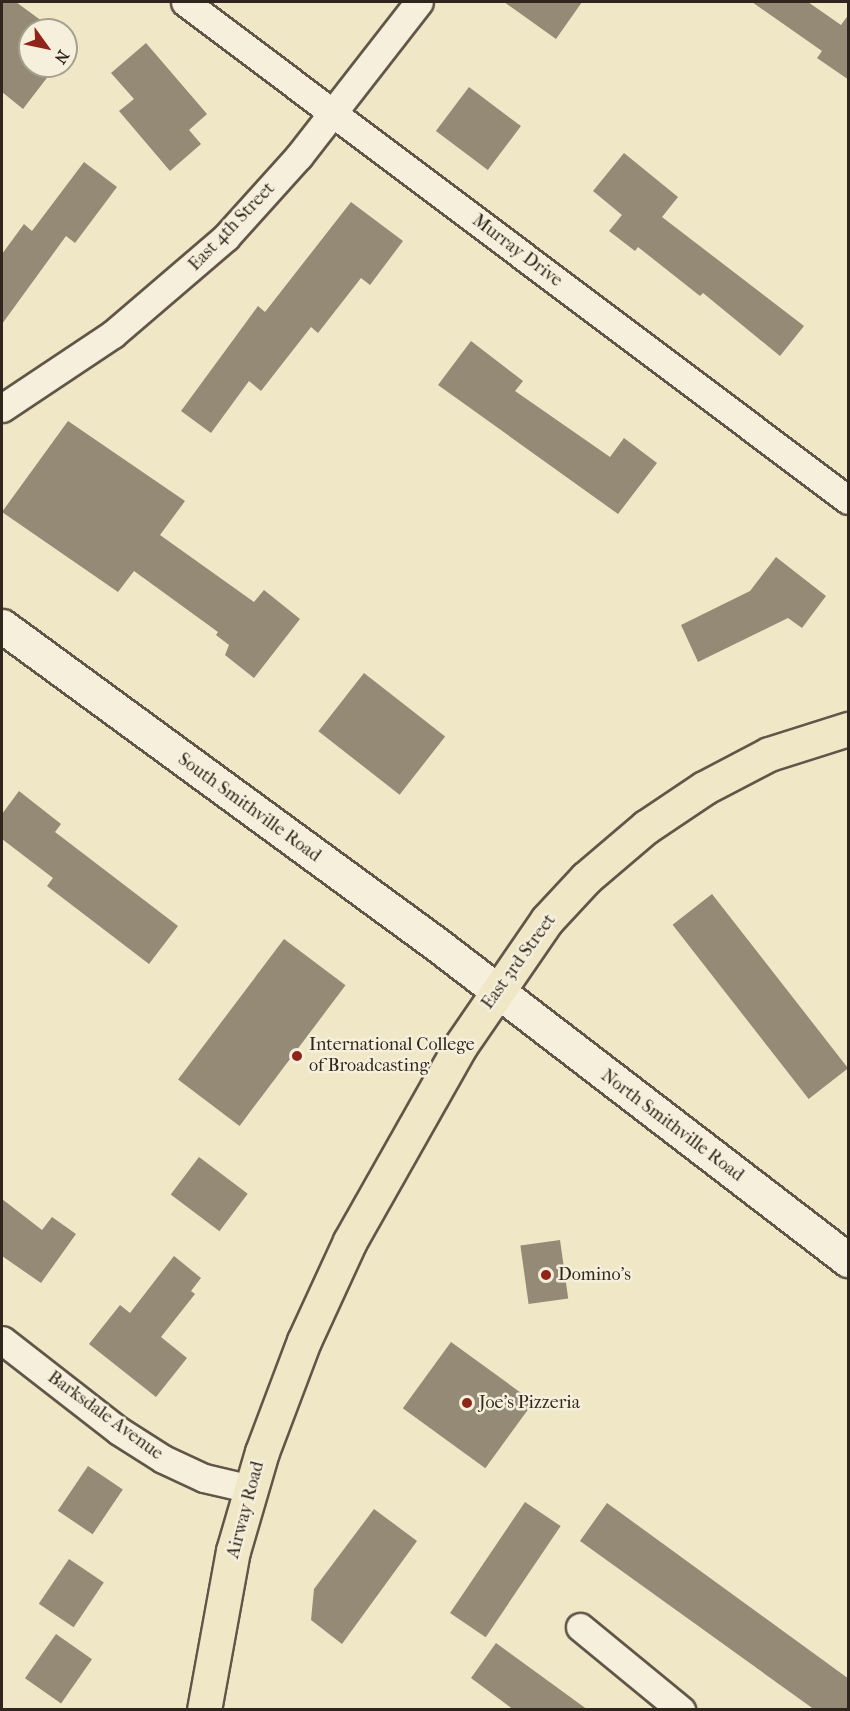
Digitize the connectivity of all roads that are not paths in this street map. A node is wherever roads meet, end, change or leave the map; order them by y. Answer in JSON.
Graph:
{"nodes":[{"id":1,"x":185,"y":2,"type":"edge"},
{"id":2,"x":419,"y":2,"type":"edge"},
{"id":3,"x":332,"y":115,"type":"junction"},
{"id":4,"x":2,"y":408,"type":"edge"},
{"id":5,"x":849,"y":500,"type":"edge"},
{"id":6,"x":2,"y":626,"type":"edge"},
{"id":7,"x":849,"y":729,"type":"edge"},
{"id":8,"x":496,"y":992,"type":"junction"},
{"id":9,"x":849,"y":1260,"type":"edge"},
{"id":10,"x":315,"y":1319,"type":"joint"},
{"id":11,"x":2,"y":1340,"type":"edge"},
{"id":12,"x":251,"y":1489,"type":"junction"},
{"id":13,"x":580,"y":1627,"type":"dead end"},
{"id":14,"x":204,"y":1710,"type":"edge"},
{"id":15,"x":681,"y":1710,"type":"edge"}],
"edges":[{"from":1,"to":3,"type":"street","name":"Murray Drive"},
{"from":2,"to":3,"type":"street","name":"East 4th Street"},
{"from":3,"to":4,"type":"street","name":"East 4th Street"},
{"from":3,"to":5,"type":"street","name":"Murray Drive"},
{"from":6,"to":8,"type":"main road","name":"South Smithville Road"},
{"from":7,"to":8,"type":"main road","name":"East 3rd Street"},
{"from":8,"to":9,"type":"main road","name":"North Smithville Road"},
{"from":8,"to":10,"type":"main road","name":"East 3rd Street"},
{"from":10,"to":12,"type":"main road","name":"Airway Road"},
{"from":11,"to":12,"type":"street","name":"Barksdale Avenue"},
{"from":12,"to":14,"type":"main road","name":"Airway Road"},
{"from":13,"to":15,"type":"street"}]}
